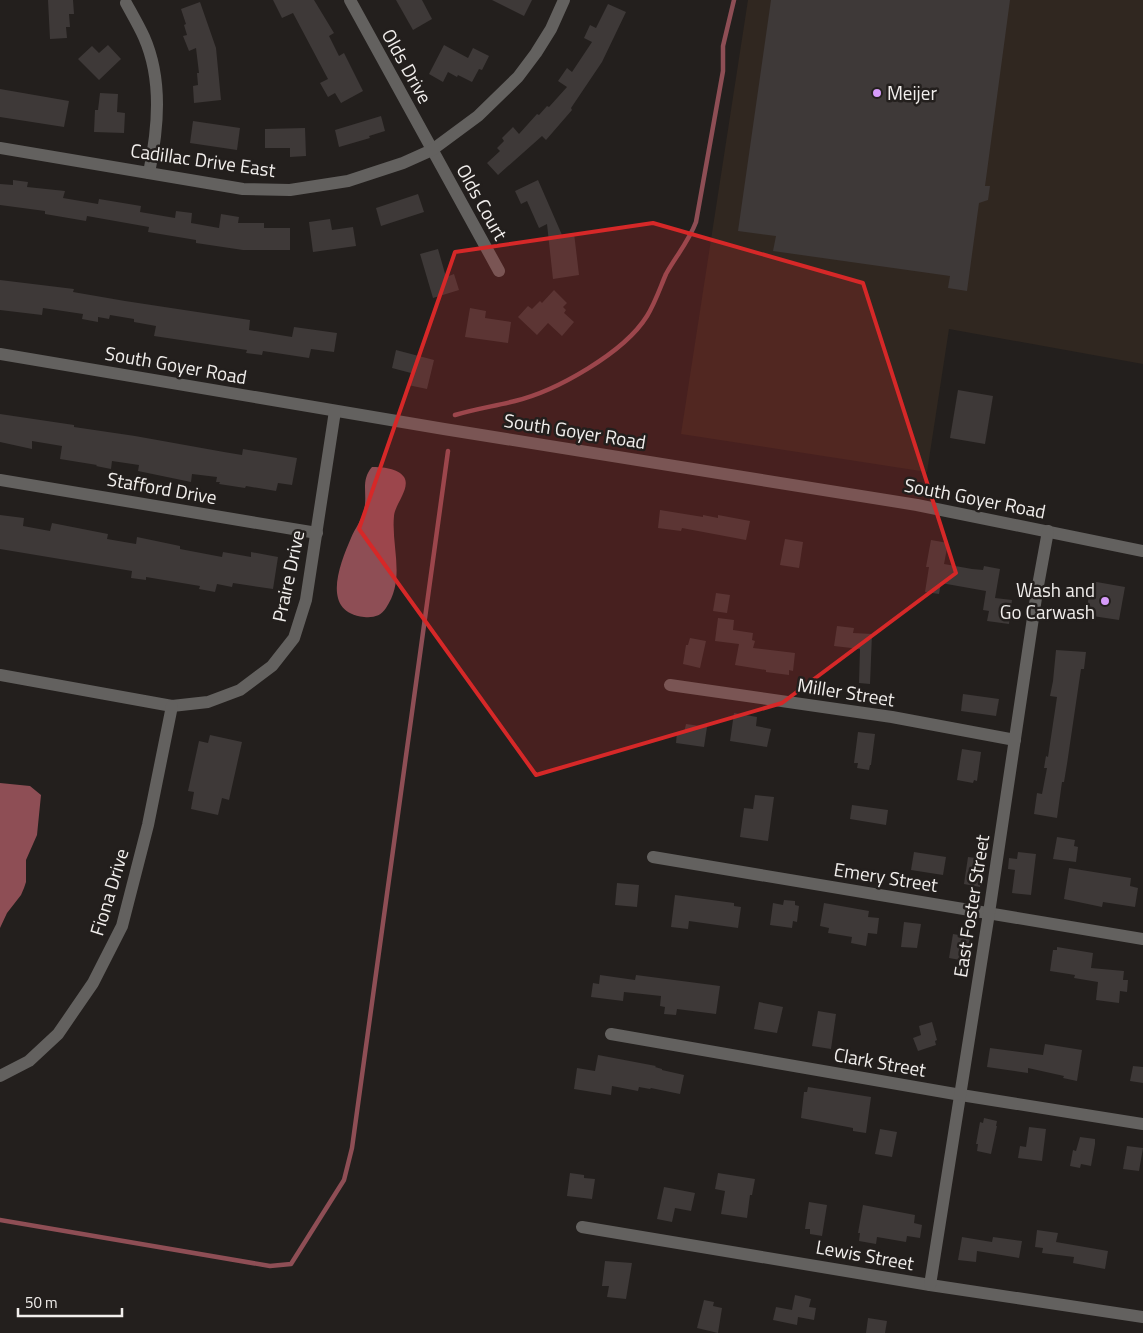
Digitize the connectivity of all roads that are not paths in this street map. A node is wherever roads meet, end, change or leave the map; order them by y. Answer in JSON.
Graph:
{"nodes":[{"id":1,"x":350,"y":0,"type":"edge"},
{"id":2,"x":564,"y":0,"type":"edge"},
{"id":3,"x":126,"y":3,"type":"dead end"},
{"id":4,"x":0,"y":148,"type":"edge"},
{"id":5,"x":432,"y":150,"type":"junction"},
{"id":6,"x":149,"y":173,"type":"junction"},
{"id":7,"x":499,"y":271,"type":"dead end"},
{"id":8,"x":0,"y":354,"type":"edge"},
{"id":9,"x":335,"y":411,"type":"junction"},
{"id":10,"x":0,"y":480,"type":"edge"},
{"id":11,"x":1048,"y":531,"type":"junction"},
{"id":12,"x":317,"y":533,"type":"junction"},
{"id":13,"x":1143,"y":550,"type":"edge"},
{"id":14,"x":0,"y":675,"type":"edge"},
{"id":15,"x":670,"y":685,"type":"dead end"},
{"id":16,"x":172,"y":706,"type":"junction"},
{"id":17,"x":1015,"y":740,"type":"junction"},
{"id":18,"x":653,"y":857,"type":"dead end"},
{"id":19,"x":989,"y":913,"type":"junction"},
{"id":20,"x":1143,"y":939,"type":"edge"},
{"id":21,"x":611,"y":1034,"type":"dead end"},
{"id":22,"x":0,"y":1076,"type":"edge"},
{"id":23,"x":961,"y":1095,"type":"junction"},
{"id":24,"x":1143,"y":1124,"type":"edge"},
{"id":25,"x":582,"y":1227,"type":"dead end"},
{"id":26,"x":930,"y":1285,"type":"junction"},
{"id":27,"x":1143,"y":1317,"type":"edge"}],
"edges":[{"from":1,"to":5,"type":"street","name":"Olds Drive"},
{"from":2,"to":5,"type":"street","name":"Cadillac Drive East"},
{"from":3,"to":6,"type":"street"},
{"from":4,"to":6,"type":"street","name":"Cadillac Drive East"},
{"from":5,"to":6,"type":"street","name":"Cadillac Drive East"},
{"from":5,"to":7,"type":"street","name":"Olds Court"},
{"from":8,"to":9,"type":"street","name":"South Goyer Road"},
{"from":9,"to":11,"type":"street","name":"South Goyer Road"},
{"from":9,"to":12,"type":"street","name":"Praire Drive"},
{"from":10,"to":12,"type":"street","name":"Stafford Drive"},
{"from":11,"to":13,"type":"street","name":"South Goyer Road"},
{"from":11,"to":17,"type":"street","name":"East Foster Street"},
{"from":12,"to":16,"type":"street","name":"Praire Drive"},
{"from":14,"to":16,"type":"street","name":"Praire Drive"},
{"from":15,"to":17,"type":"street","name":"Miller Street"},
{"from":16,"to":22,"type":"street","name":"Fiona Drive"},
{"from":17,"to":19,"type":"street","name":"East Foster Street"},
{"from":18,"to":19,"type":"street","name":"Emery Street"},
{"from":19,"to":20,"type":"street","name":"Emery Street"},
{"from":19,"to":23,"type":"street","name":"East Foster Street"},
{"from":21,"to":23,"type":"street","name":"Clark Street"},
{"from":23,"to":24,"type":"street","name":"Clark Street"},
{"from":23,"to":26,"type":"street","name":"East Foster Street"},
{"from":25,"to":26,"type":"street","name":"Lewis Street"},
{"from":26,"to":27,"type":"street","name":"Lewis Street"}]}
